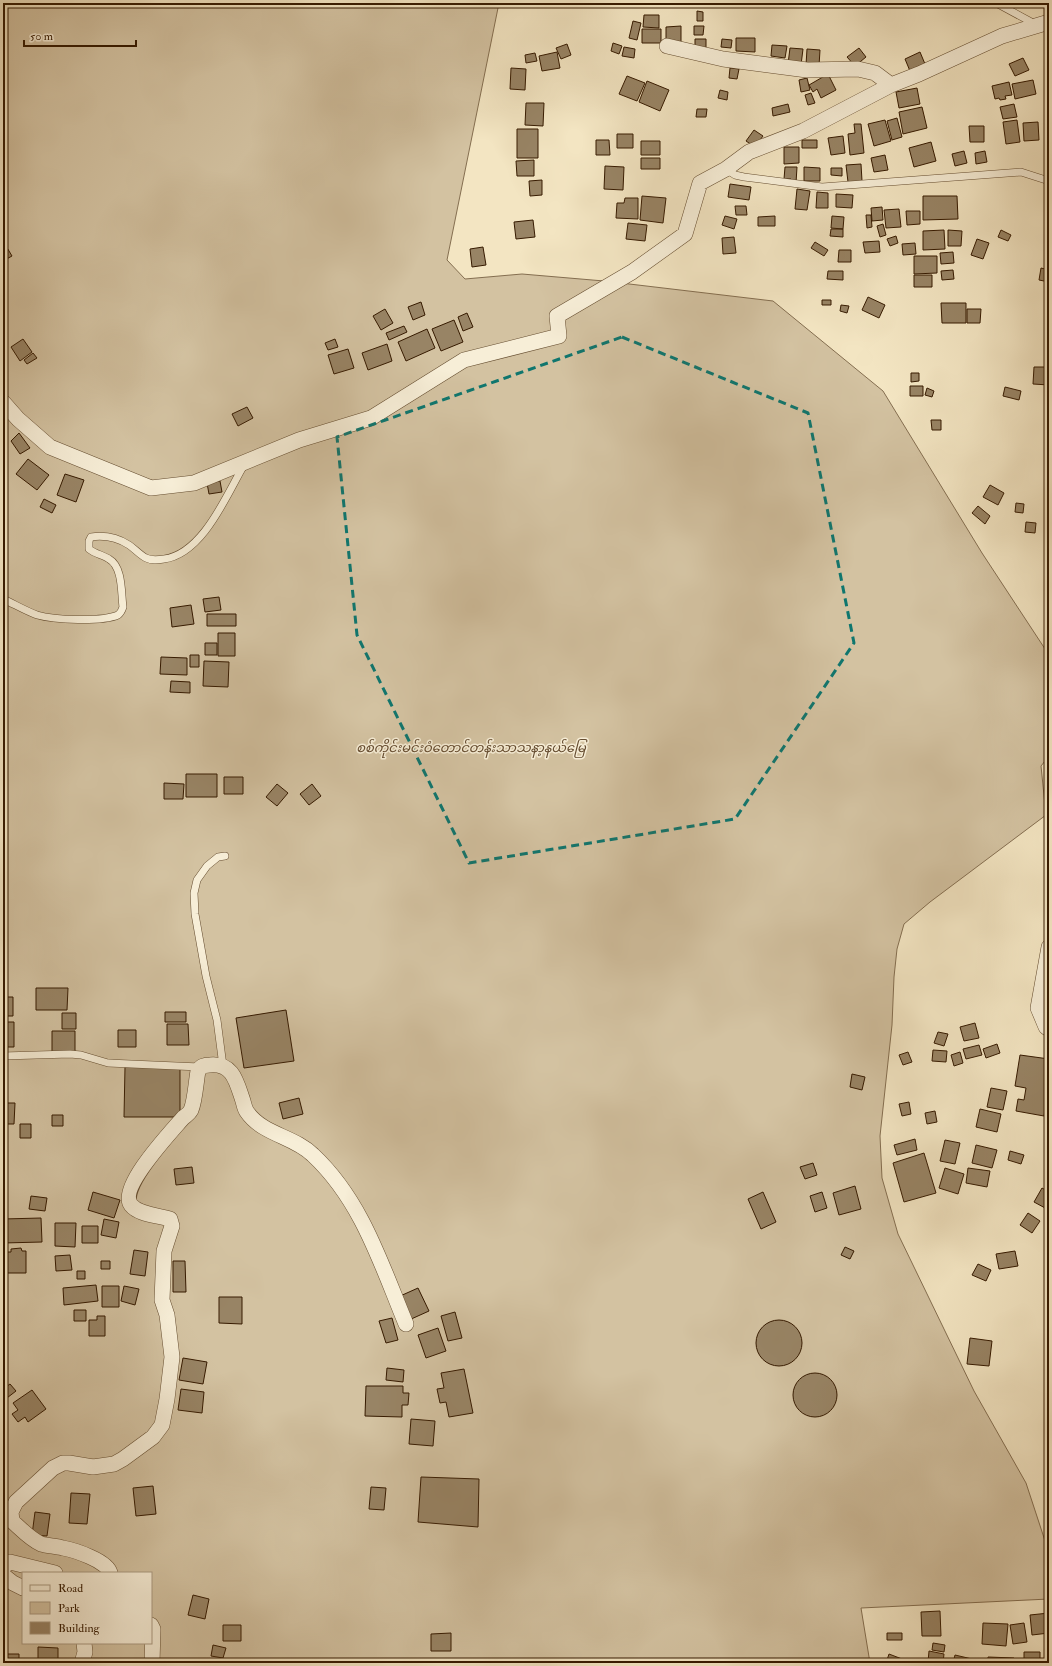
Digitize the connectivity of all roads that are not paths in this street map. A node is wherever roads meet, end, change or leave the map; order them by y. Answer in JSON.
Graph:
{"nodes":[{"id":1,"x":996,"y":3,"type":"edge"},
{"id":2,"x":1043,"y":24,"type":"edge"},
{"id":3,"x":667,"y":46,"type":"dead end"},
{"id":4,"x":891,"y":85,"type":"junction"},
{"id":5,"x":726,"y":169,"type":"junction"},
{"id":6,"x":1049,"y":181,"type":"edge"},
{"id":7,"x":3,"y":402,"type":"edge"},
{"id":8,"x":246,"y":462,"type":"junction"},
{"id":9,"x":3,"y":599,"type":"edge"},
{"id":10,"x":225,"y":856,"type":"dead end"},
{"id":11,"x":1049,"y":947,"type":"edge"},
{"id":12,"x":1049,"y":1029,"type":"edge"},
{"id":13,"x":3,"y":1056,"type":"edge"},
{"id":14,"x":223,"y":1066,"type":"junction"},
{"id":15,"x":200,"y":1067,"type":"junction"},
{"id":16,"x":406,"y":1324,"type":"dead end"},
{"id":17,"x":3,"y":1567,"type":"edge"},
{"id":18,"x":51,"y":1572,"type":"edge"},
{"id":19,"x":110,"y":1572,"type":"edge"},
{"id":20,"x":3,"y":1575,"type":"edge"},
{"id":21,"x":22,"y":1588,"type":"edge"},
{"id":22,"x":152,"y":1626,"type":"edge"},
{"id":23,"x":84,"y":1644,"type":"edge"},
{"id":24,"x":82,"y":1663,"type":"edge"},
{"id":25,"x":152,"y":1663,"type":"edge"}],
"edges":[{"from":1,"to":2,"type":"lane"},
{"from":2,"to":4,"type":"street"},
{"from":3,"to":4,"type":"street"},
{"from":4,"to":5,"type":"street"},
{"from":5,"to":6,"type":"lane"},
{"from":5,"to":8,"type":"street"},
{"from":7,"to":8,"type":"street"},
{"from":8,"to":9,"type":"lane"},
{"from":10,"to":14,"type":"lane"},
{"from":11,"to":12,"type":"street"},
{"from":13,"to":15,"type":"lane"},
{"from":14,"to":15,"type":"street"},
{"from":14,"to":16,"type":"street"},
{"from":15,"to":19,"type":"street"},
{"from":17,"to":18,"type":"street"},
{"from":20,"to":21,"type":"street"},
{"from":22,"to":25,"type":"street"},
{"from":23,"to":24,"type":"street"}]}
